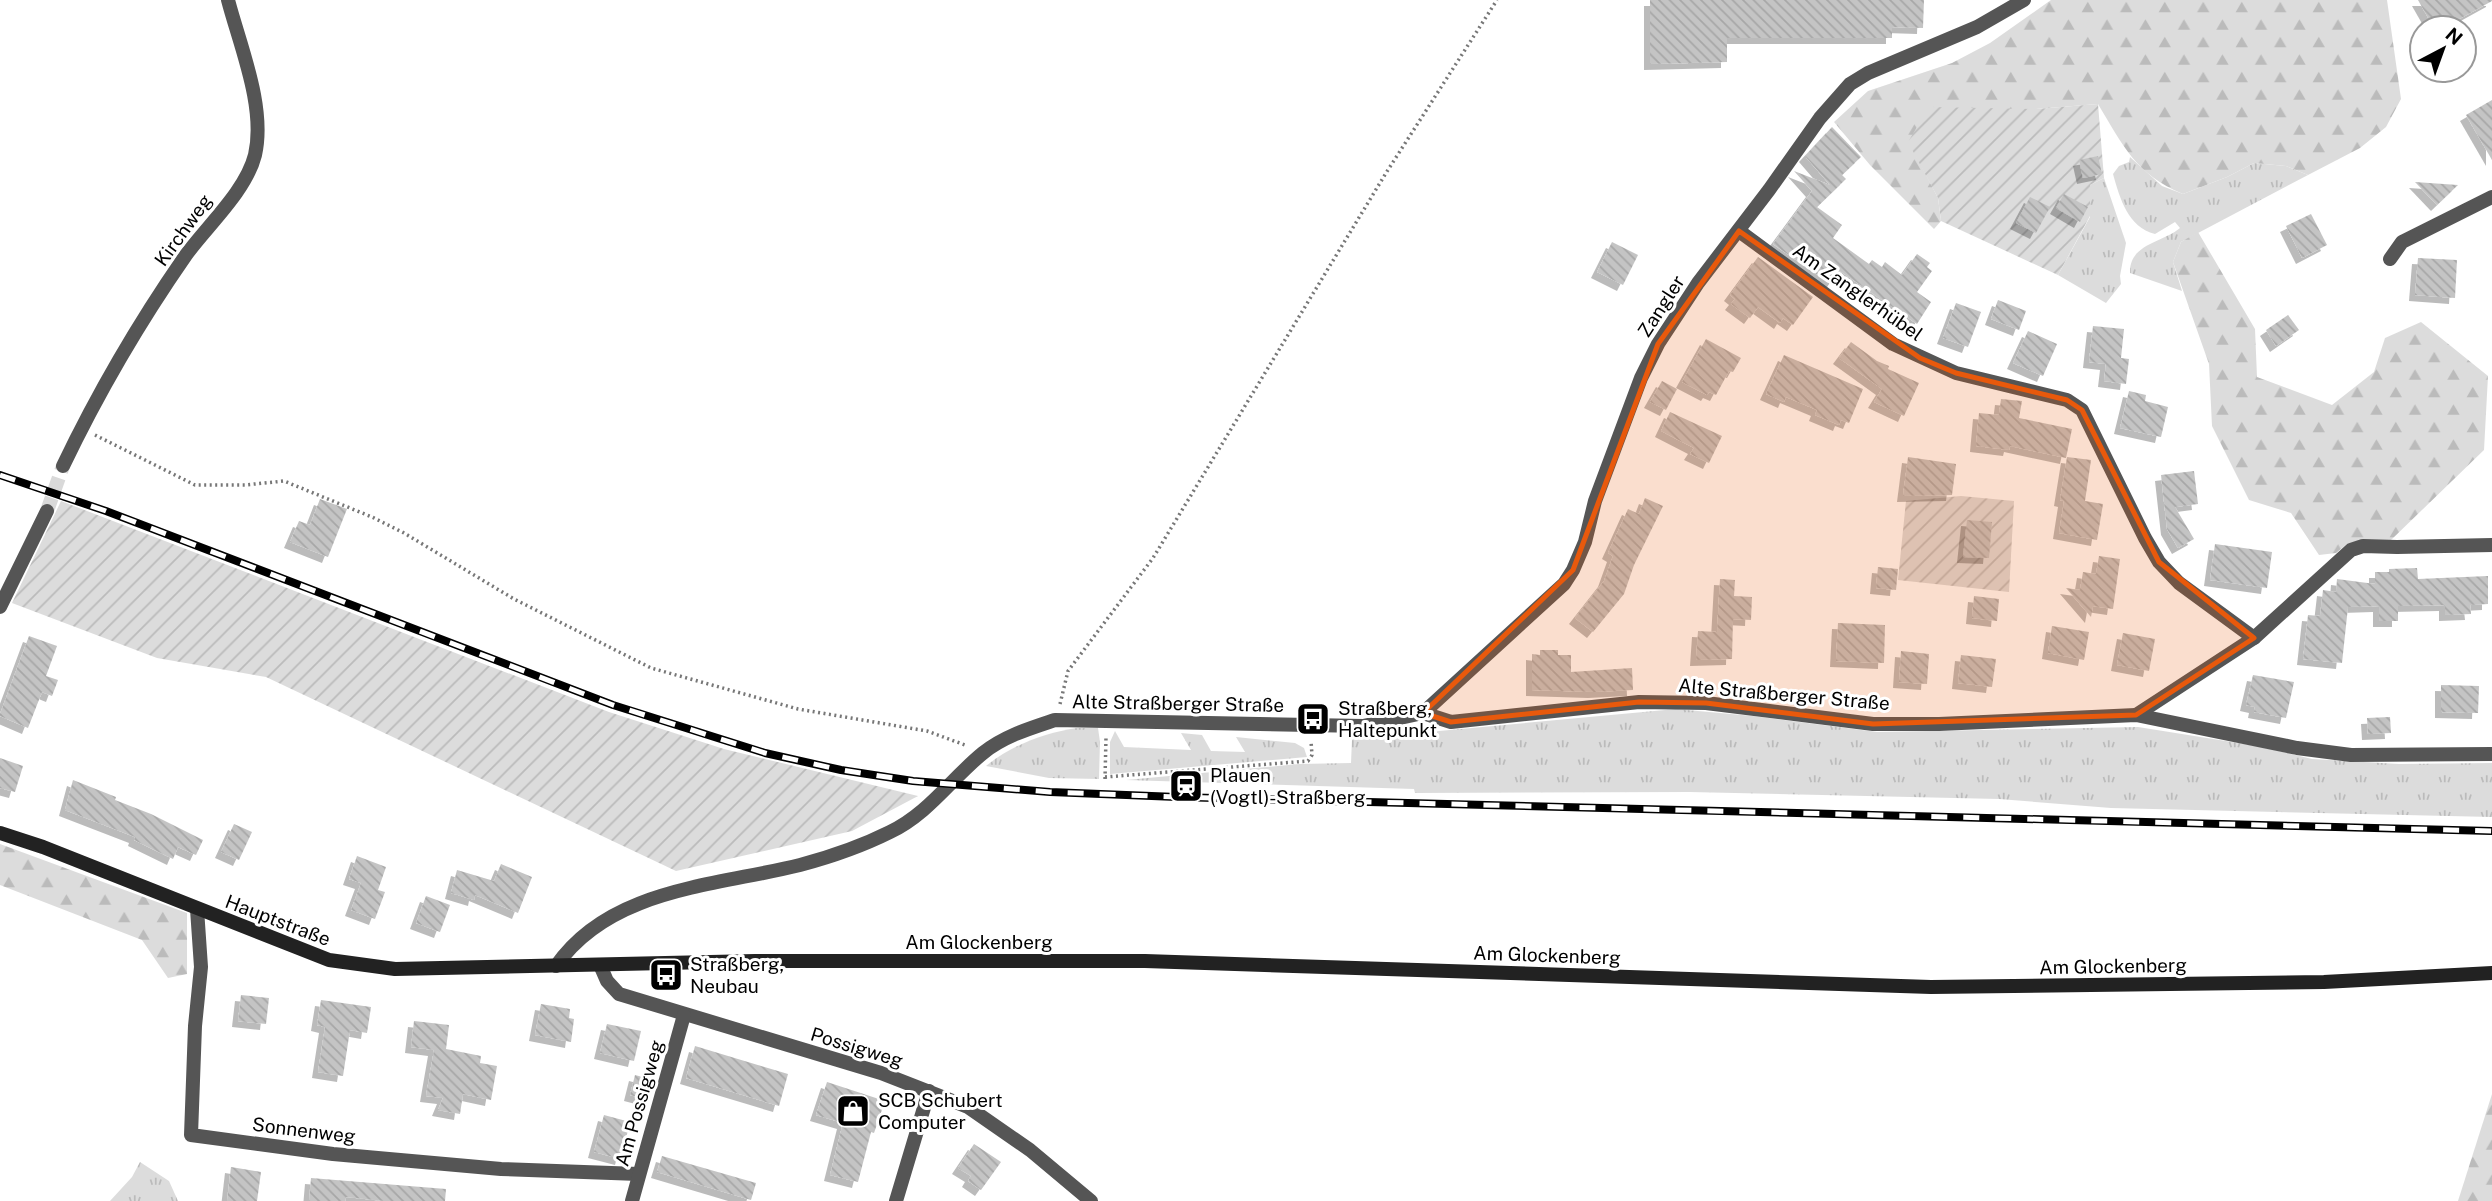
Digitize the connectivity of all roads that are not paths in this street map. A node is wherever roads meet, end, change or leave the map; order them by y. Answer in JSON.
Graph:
{"nodes":[{"id":1,"x":228,"y":0,"type":"edge"},
{"id":2,"x":2024,"y":0,"type":"edge"},
{"id":3,"x":2492,"y":197,"type":"edge"},
{"id":4,"x":1739,"y":230,"type":"junction"},
{"id":5,"x":2390,"y":259,"type":"dead end"},
{"id":6,"x":63,"y":466,"type":"tunnel mouth"},
{"id":7,"x":47,"y":511,"type":"tunnel mouth"},
{"id":8,"x":2492,"y":545,"type":"edge"},
{"id":9,"x":0,"y":607,"type":"edge"},
{"id":10,"x":2255,"y":639,"type":"junction"},
{"id":11,"x":1423,"y":713,"type":"junction"},
{"id":12,"x":2136,"y":715,"type":"junction"},
{"id":13,"x":2492,"y":754,"type":"edge"},
{"id":14,"x":0,"y":833,"type":"edge"},
{"id":15,"x":197,"y":909,"type":"junction"},
{"id":16,"x":600,"y":965,"type":"junction"},
{"id":17,"x":556,"y":966,"type":"junction"},
{"id":18,"x":2492,"y":973,"type":"edge"},
{"id":19,"x":684,"y":1015,"type":"junction"},
{"id":20,"x":929,"y":1091,"type":"junction"},
{"id":21,"x":639,"y":1174,"type":"junction"},
{"id":22,"x":632,"y":1201,"type":"edge"},
{"id":23,"x":896,"y":1201,"type":"edge"},
{"id":24,"x":1091,"y":1201,"type":"edge"}],
"edges":[{"from":1,"to":6,"type":"street","name":"Kirchweg"},
{"from":2,"to":4,"type":"street","name":"Zangler"},
{"from":3,"to":5,"type":"street"},
{"from":4,"to":10,"type":"street","name":"Am Zanglerhübel"},
{"from":4,"to":11,"type":"street","name":"Zangler"},
{"from":7,"to":9,"type":"street"},
{"from":8,"to":10,"type":"street"},
{"from":10,"to":12,"type":"street"},
{"from":11,"to":12,"type":"street","name":"Alte Straßberger Straße"},
{"from":11,"to":17,"type":"street","name":"Alte Straßberger Straße"},
{"from":12,"to":13,"type":"street","name":"Alte Straßberger Straße"},
{"from":14,"to":15,"type":"main road","name":"Hauptstraße"},
{"from":15,"to":17,"type":"main road","name":"Hauptstraße"},
{"from":15,"to":21,"type":"street","name":"Sonnenweg"},
{"from":16,"to":17,"type":"main road","name":"Hauptstraße"},
{"from":16,"to":18,"type":"main road","name":"Am Glockenberg"},
{"from":16,"to":19,"type":"street","name":"Possigweg"},
{"from":19,"to":20,"type":"street","name":"Possigweg"},
{"from":19,"to":21,"type":"street","name":"Am Possigweg"},
{"from":20,"to":23,"type":"street"},
{"from":20,"to":24,"type":"street","name":"Possigweg"},
{"from":21,"to":22,"type":"street","name":"Am Possigweg"}]}
